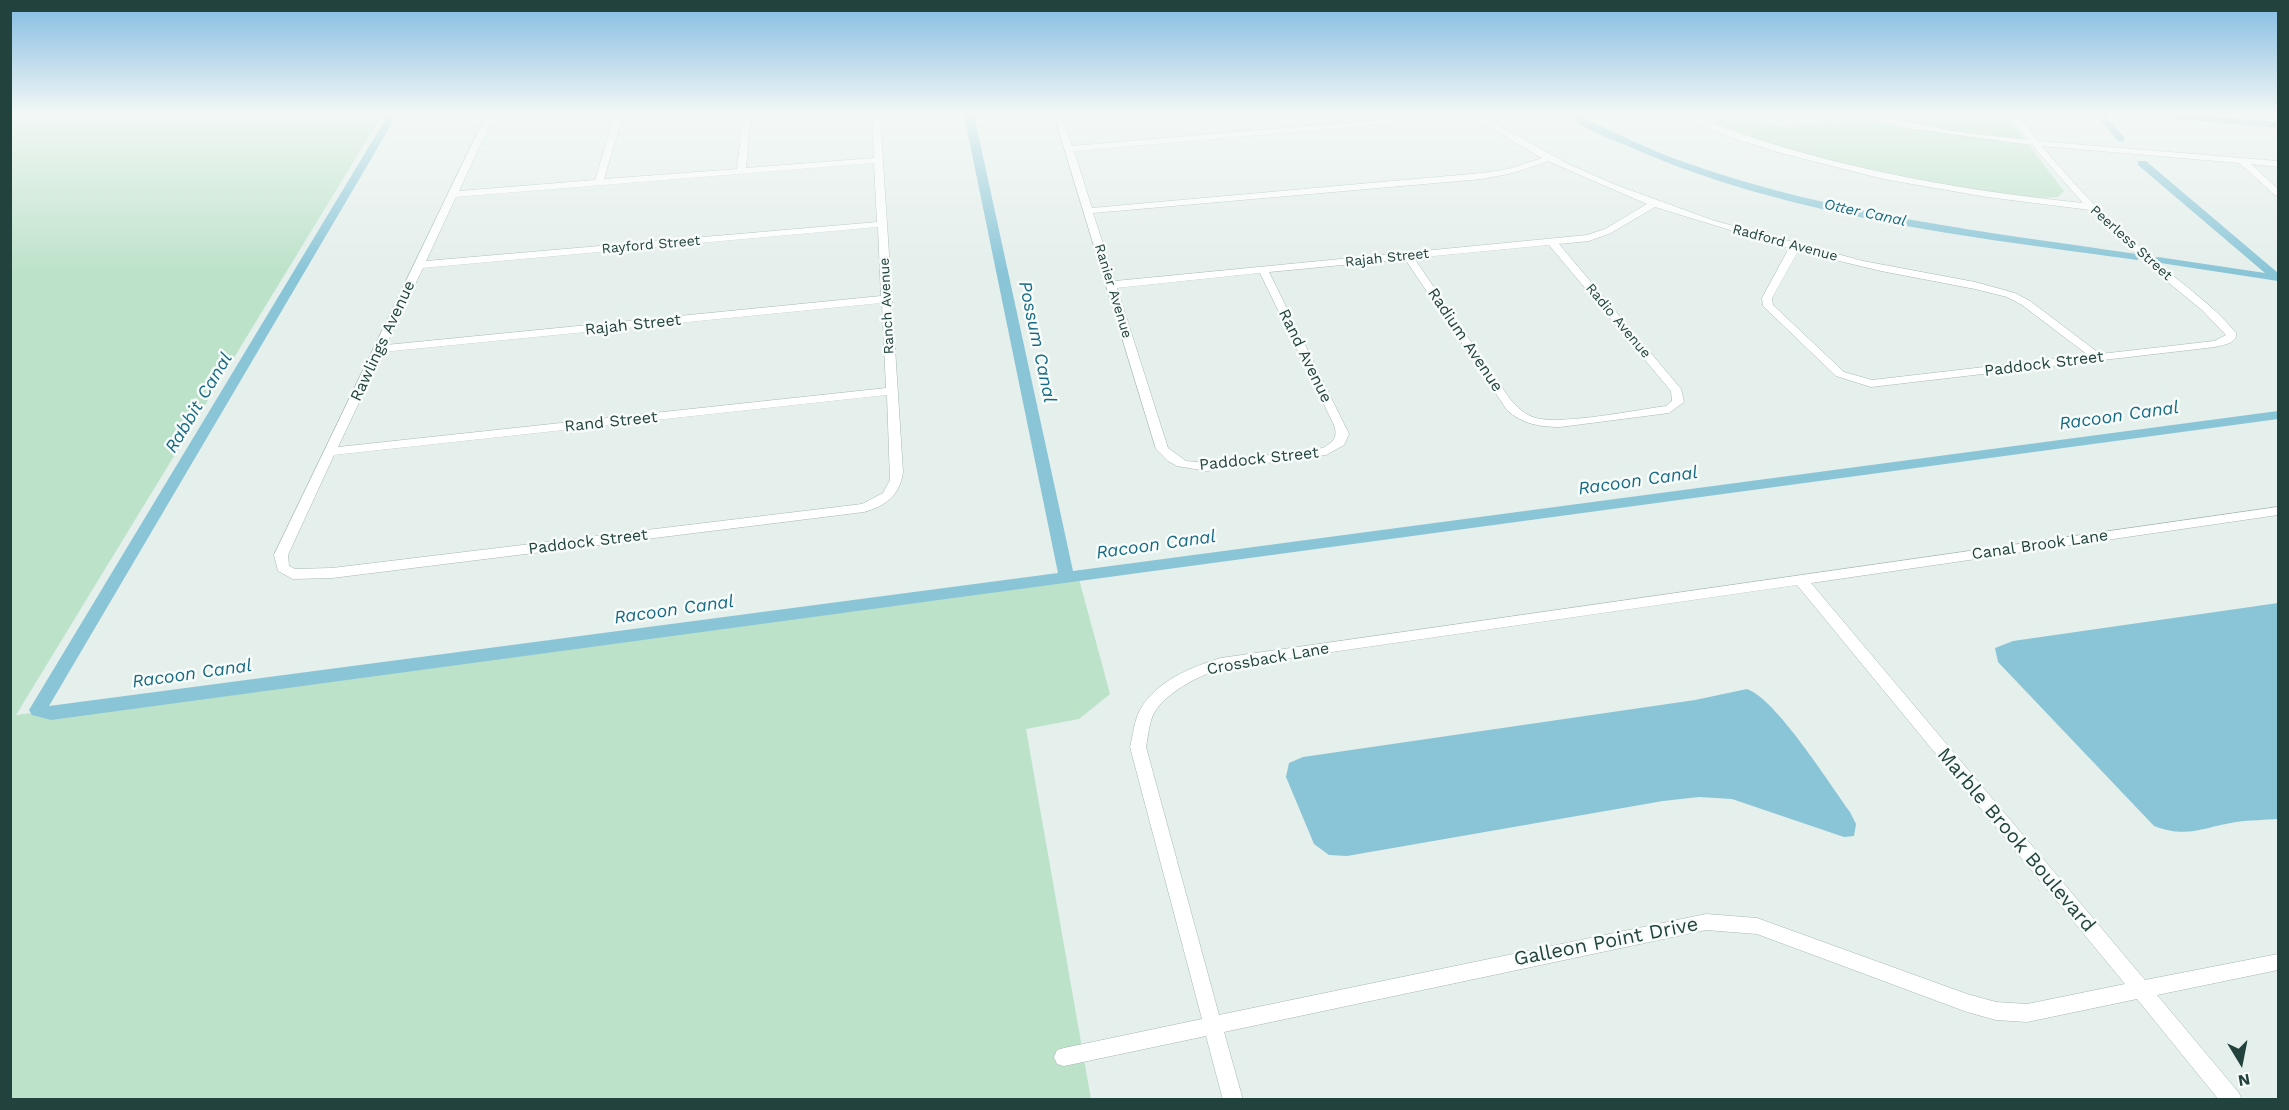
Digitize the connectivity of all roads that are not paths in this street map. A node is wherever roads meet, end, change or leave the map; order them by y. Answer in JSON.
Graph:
{"nodes":[{"id":1,"x":467,"y":167,"type":"edge"},
{"id":2,"x":604,"y":167,"type":"edge"},
{"id":3,"x":741,"y":167,"type":"edge"},
{"id":4,"x":785,"y":167,"type":"edge"},
{"id":5,"x":878,"y":167,"type":"edge"},
{"id":6,"x":1074,"y":167,"type":"edge"},
{"id":7,"x":1523,"y":167,"type":"edge"},
{"id":8,"x":1570,"y":167,"type":"edge"},
{"id":9,"x":1844,"y":167,"type":"edge"},
{"id":10,"x":2055,"y":167,"type":"edge"},
{"id":11,"x":2249,"y":167,"type":"edge"},
{"id":12,"x":741,"y":170,"type":"junction"},
{"id":13,"x":599,"y":182,"type":"junction"},
{"id":14,"x":2278,"y":193,"type":"edge"},
{"id":15,"x":454,"y":194,"type":"junction"},
{"id":16,"x":1655,"y":203,"type":"junction"},
{"id":17,"x":2091,"y":207,"type":"junction"},
{"id":18,"x":1088,"y":212,"type":"junction"},
{"id":19,"x":882,"y":224,"type":"junction"},
{"id":20,"x":1552,"y":242,"type":"junction"},
{"id":21,"x":1795,"y":247,"type":"junction"},
{"id":22,"x":1408,"y":256,"type":"junction"},
{"id":23,"x":419,"y":265,"type":"junction"},
{"id":24,"x":1263,"y":270,"type":"junction"},
{"id":25,"x":1111,"y":285,"type":"junction"},
{"id":26,"x":887,"y":299,"type":"junction"},
{"id":27,"x":2232,"y":335,"type":"joint"},
{"id":28,"x":379,"y":350,"type":"junction"},
{"id":29,"x":2097,"y":357,"type":"junction"},
{"id":30,"x":892,"y":391,"type":"junction"},
{"id":31,"x":1527,"y":420,"type":"joint"},
{"id":32,"x":1340,"y":442,"type":"joint"},
{"id":33,"x":331,"y":452,"type":"junction"},
{"id":34,"x":1175,"y":462,"type":"joint"},
{"id":35,"x":891,"y":495,"type":"joint"},
{"id":36,"x":2278,"y":511,"type":"edge"},
{"id":37,"x":283,"y":568,"type":"joint"},
{"id":38,"x":1801,"y":580,"type":"junction"},
{"id":39,"x":2278,"y":962,"type":"edge"},
{"id":40,"x":2140,"y":989,"type":"junction"},
{"id":41,"x":1213,"y":1025,"type":"junction"},
{"id":42,"x":1064,"y":1057,"type":"dead end"},
{"id":43,"x":1233,"y":1100,"type":"edge"},
{"id":44,"x":2232,"y":1100,"type":"edge"}],
"edges":[{"from":1,"to":15,"type":"street","name":"Rawlings Avenue"},
{"from":2,"to":13,"type":"street"},
{"from":3,"to":12,"type":"street"},
{"from":4,"to":12,"type":"street"},
{"from":5,"to":19,"type":"street","name":"Ranch Avenue"},
{"from":6,"to":18,"type":"street","name":"Ranier Avenue"},
{"from":7,"to":18,"type":"street"},
{"from":8,"to":16,"type":"street","name":"Radford Avenue"},
{"from":9,"to":17,"type":"street"},
{"from":10,"to":17,"type":"street","name":"Peerless Street"},
{"from":11,"to":14,"type":"street"},
{"from":12,"to":13,"type":"street"},
{"from":13,"to":15,"type":"street"},
{"from":15,"to":23,"type":"street","name":"Rawlings Avenue"},
{"from":16,"to":20,"type":"street","name":"Rajah Street"},
{"from":16,"to":21,"type":"street","name":"Radford Avenue"},
{"from":17,"to":27,"type":"street","name":"Peerless Street"},
{"from":18,"to":25,"type":"street","name":"Ranier Avenue"},
{"from":19,"to":23,"type":"street","name":"Rayford Street"},
{"from":19,"to":26,"type":"street","name":"Ranch Avenue"},
{"from":20,"to":22,"type":"street","name":"Rajah Street"},
{"from":20,"to":31,"type":"street","name":"Radio Avenue"},
{"from":21,"to":29,"type":"street","name":"Radford Avenue"},
{"from":21,"to":29,"type":"street","name":"Paddock Street"},
{"from":22,"to":24,"type":"street","name":"Rajah Street"},
{"from":22,"to":31,"type":"street","name":"Radium Avenue"},
{"from":23,"to":28,"type":"street","name":"Rawlings Avenue"},
{"from":24,"to":25,"type":"street","name":"Rajah Street"},
{"from":24,"to":32,"type":"street","name":"Rand Avenue"},
{"from":25,"to":34,"type":"street","name":"Ranier Avenue"},
{"from":26,"to":28,"type":"street","name":"Rajah Street"},
{"from":26,"to":30,"type":"street","name":"Ranch Avenue"},
{"from":27,"to":29,"type":"street","name":"Paddock Street"},
{"from":28,"to":33,"type":"street","name":"Rawlings Avenue"},
{"from":30,"to":33,"type":"street","name":"Rand Street"},
{"from":30,"to":35,"type":"street","name":"Ranch Avenue"},
{"from":32,"to":34,"type":"street","name":"Paddock Street"},
{"from":33,"to":37,"type":"street","name":"Rawlings Avenue"},
{"from":35,"to":37,"type":"street","name":"Paddock Street"},
{"from":36,"to":38,"type":"street","name":"Canal Brook Lane"},
{"from":38,"to":40,"type":"street","name":"Marble Brook Boulevard"},
{"from":38,"to":41,"type":"street","name":"Crossback Lane"},
{"from":39,"to":40,"type":"street"},
{"from":40,"to":41,"type":"street","name":"Galleon Point Drive"},
{"from":40,"to":44,"type":"street","name":"Marble Brook Boulevard"},
{"from":41,"to":42,"type":"street","name":"Galleon Point Drive"},
{"from":41,"to":43,"type":"street","name":"Crossback Lane"}]}
